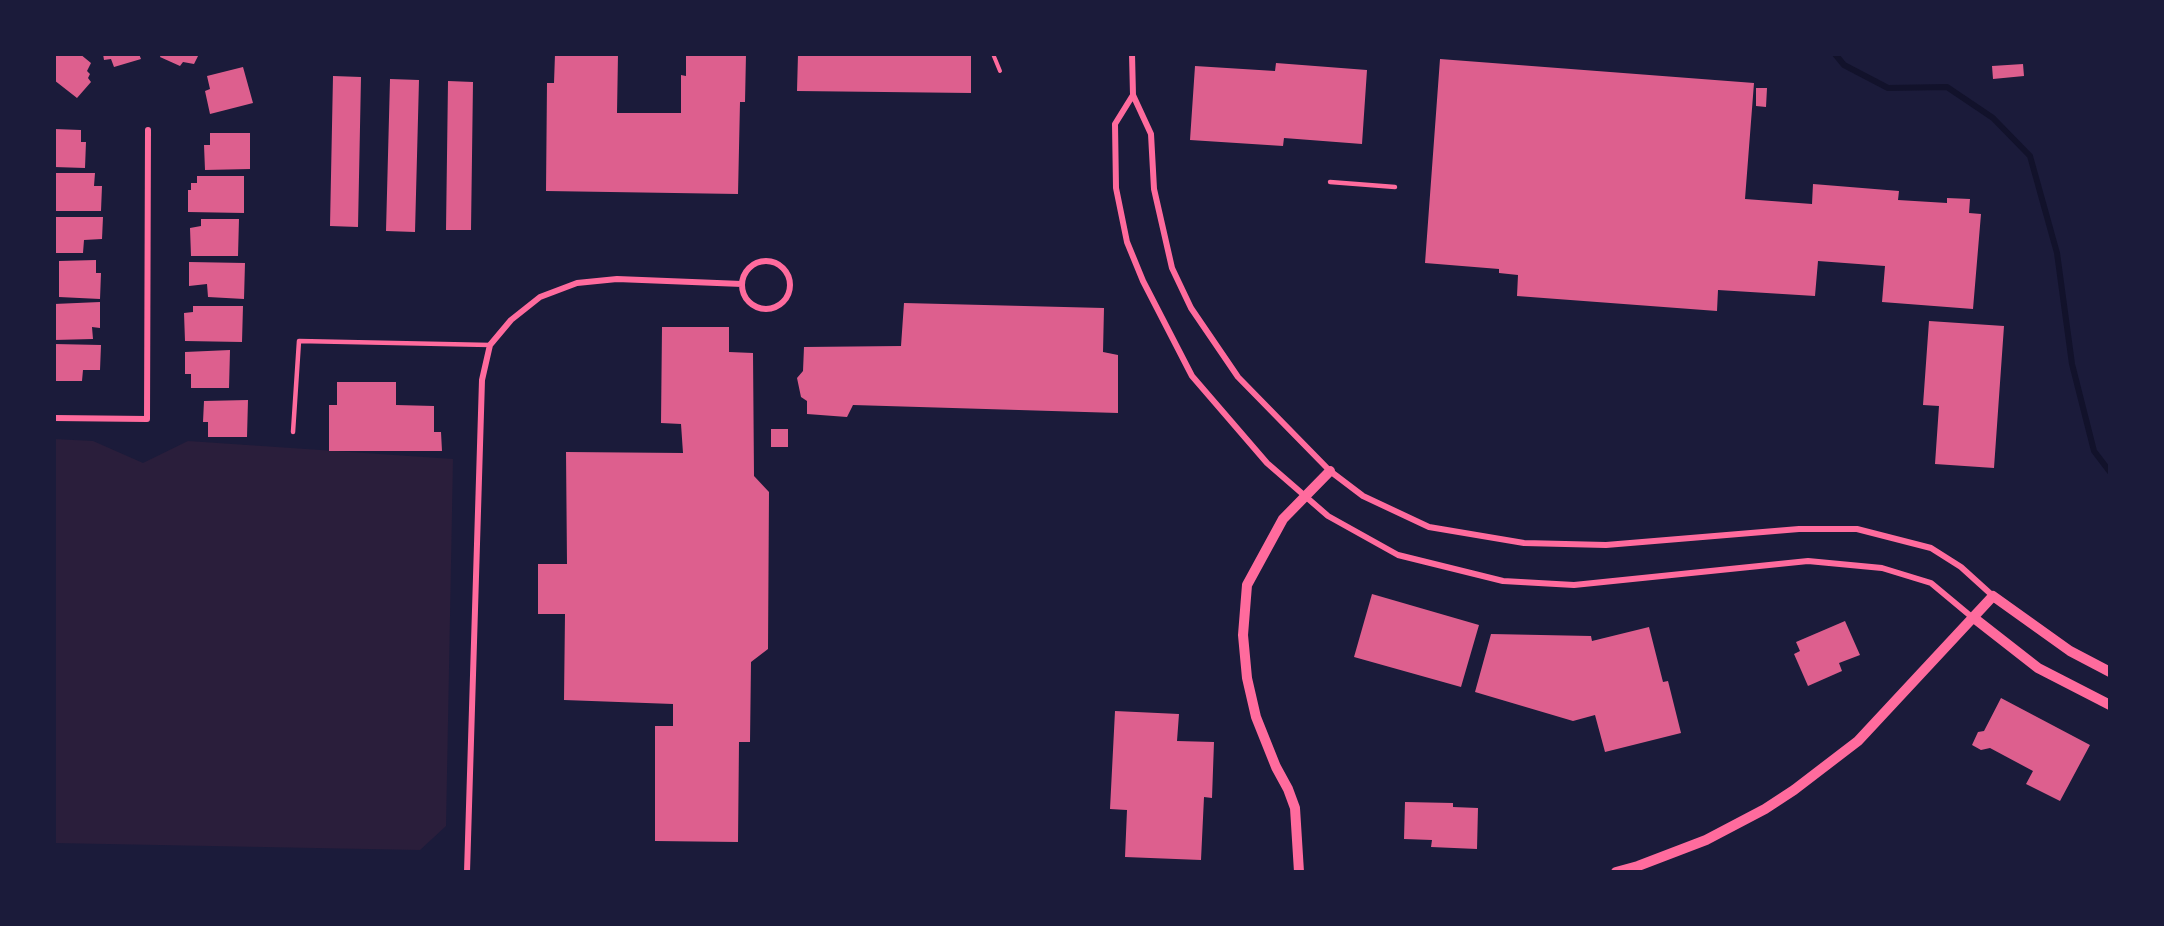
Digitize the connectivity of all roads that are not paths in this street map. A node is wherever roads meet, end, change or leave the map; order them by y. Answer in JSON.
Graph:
{"nodes":[{"id":1,"x":1132,"y":54,"type":"edge"},
{"id":2,"x":1133,"y":95,"type":"junction"},
{"id":3,"x":148,"y":130,"type":"dead end"},
{"id":4,"x":1330,"y":182,"type":"dead end"},
{"id":5,"x":1395,"y":187,"type":"dead end"},
{"id":6,"x":742,"y":284,"type":"junction"},
{"id":7,"x":490,"y":345,"type":"junction"},
{"id":8,"x":54,"y":418,"type":"edge"},
{"id":9,"x":293,"y":432,"type":"dead end"},
{"id":10,"x":1330,"y":471,"type":"junction"},
{"id":11,"x":1305,"y":498,"type":"junction"},
{"id":12,"x":1993,"y":596,"type":"junction"},
{"id":13,"x":1974,"y":618,"type":"junction"},
{"id":14,"x":2110,"y":672,"type":"edge"},
{"id":15,"x":2110,"y":705,"type":"edge"},
{"id":16,"x":467,"y":872,"type":"edge"},
{"id":17,"x":1299,"y":872,"type":"edge"},
{"id":18,"x":1616,"y":872,"type":"edge"}],
"edges":[{"from":1,"to":2,"type":"street"},
{"from":2,"to":10,"type":"street"},
{"from":2,"to":11,"type":"street"},
{"from":3,"to":8,"type":"street"},
{"from":4,"to":5,"type":"lane"},
{"from":6,"to":6,"type":"street"},
{"from":6,"to":7,"type":"street"},
{"from":7,"to":9,"type":"lane"},
{"from":7,"to":16,"type":"street"},
{"from":10,"to":11,"type":"street"},
{"from":10,"to":12,"type":"street"},
{"from":11,"to":13,"type":"street"},
{"from":11,"to":17,"type":"street"},
{"from":12,"to":13,"type":"street"},
{"from":12,"to":14,"type":"street"},
{"from":13,"to":15,"type":"street"},
{"from":13,"to":18,"type":"street"}]}
